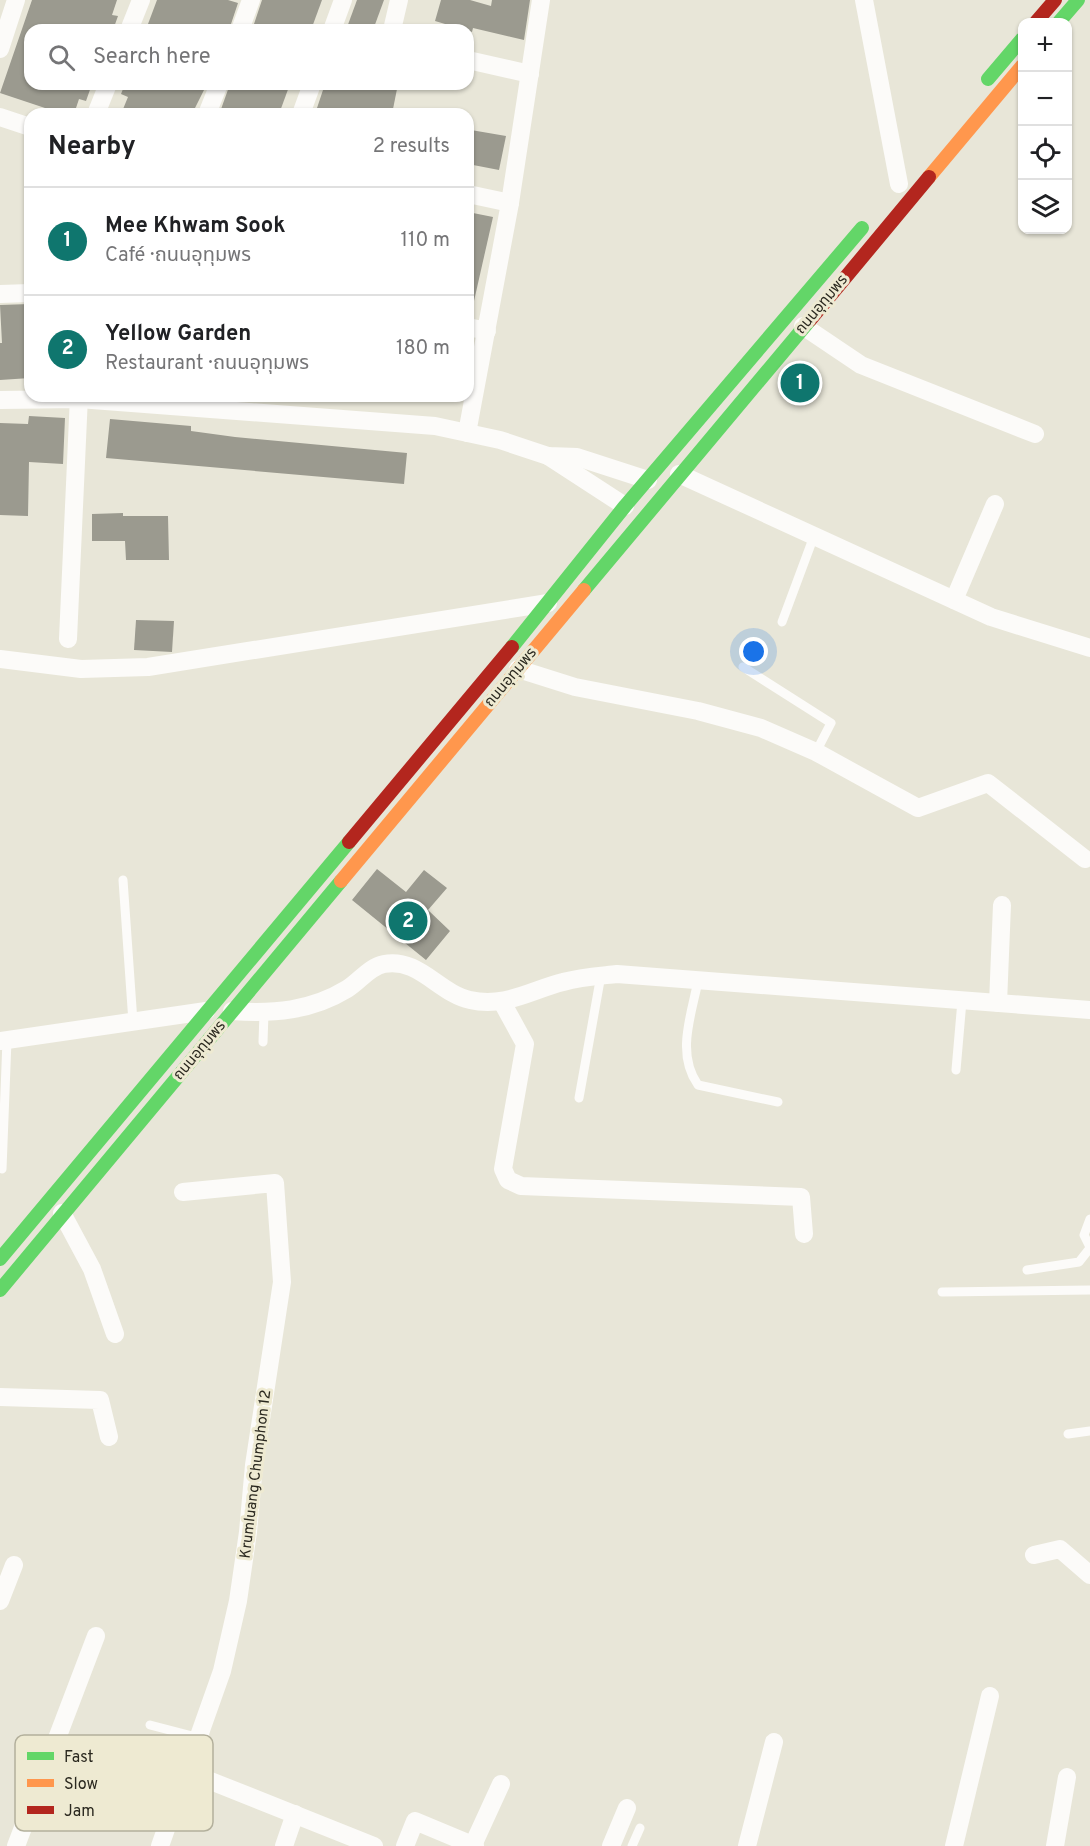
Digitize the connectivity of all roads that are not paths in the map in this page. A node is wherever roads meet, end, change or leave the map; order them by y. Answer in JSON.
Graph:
{"nodes":[{"id":1,"x":16,"y":0,"type":"edge"},
{"id":2,"x":141,"y":0,"type":"edge"},
{"id":3,"x":251,"y":0,"type":"edge"},
{"id":4,"x":343,"y":0,"type":"edge"},
{"id":5,"x":399,"y":0,"type":"edge"},
{"id":6,"x":541,"y":0,"type":"edge"},
{"id":7,"x":864,"y":0,"type":"edge"},
{"id":8,"x":1055,"y":0,"type":"edge"},
{"id":9,"x":1078,"y":0,"type":"edge"},
{"id":10,"x":1039,"y":18,"type":"edge"},
{"id":11,"x":1062,"y":18,"type":"edge"},
{"id":12,"x":131,"y":24,"type":"edge"},
{"id":13,"x":242,"y":24,"type":"edge"},
{"id":14,"x":334,"y":24,"type":"edge"},
{"id":15,"x":393,"y":24,"type":"edge"},
{"id":16,"x":1018,"y":45,"type":"edge"},
{"id":17,"x":0,"y":49,"type":"edge"},
{"id":18,"x":474,"y":61,"type":"edge"},
{"id":19,"x":1018,"y":72,"type":"edge"},
{"id":20,"x":530,"y":74,"type":"junction"},
{"id":21,"x":106,"y":90,"type":"edge"},
{"id":22,"x":217,"y":90,"type":"edge"},
{"id":23,"x":310,"y":90,"type":"edge"},
{"id":24,"x":976,"y":93,"type":"dead end"},
{"id":25,"x":98,"y":108,"type":"edge"},
{"id":26,"x":209,"y":108,"type":"edge"},
{"id":27,"x":304,"y":108,"type":"edge"},
{"id":28,"x":0,"y":117,"type":"edge"},
{"id":29,"x":24,"y":125,"type":"edge"},
{"id":30,"x":912,"y":169,"type":"dead end"},
{"id":31,"x":895,"y":189,"type":"joint"},
{"id":32,"x":474,"y":195,"type":"edge"},
{"id":33,"x":510,"y":203,"type":"junction"},
{"id":34,"x":869,"y":220,"type":"dead end"},
{"id":35,"x":24,"y":293,"type":"edge"},
{"id":36,"x":0,"y":294,"type":"edge"},
{"id":37,"x":802,"y":327,"type":"junction"},
{"id":38,"x":474,"y":328,"type":"edge"},
{"id":39,"x":486,"y":331,"type":"junction"},
{"id":40,"x":474,"y":395,"type":"edge"},
{"id":41,"x":24,"y":399,"type":"edge"},
{"id":42,"x":0,"y":400,"type":"edge"},
{"id":43,"x":79,"y":402,"type":"edge"},
{"id":44,"x":140,"y":402,"type":"edge"},
{"id":45,"x":473,"y":402,"type":"edge"},
{"id":46,"x":467,"y":433,"type":"junction"},
{"id":47,"x":1035,"y":434,"type":"dead end"},
{"id":48,"x":548,"y":456,"type":"junction"},
{"id":49,"x":679,"y":474,"type":"junction"},
{"id":50,"x":648,"y":480,"type":"junction"},
{"id":51,"x":995,"y":504,"type":"dead end"},
{"id":52,"x":625,"y":506,"type":"junction"},
{"id":53,"x":814,"y":536,"type":"junction"},
{"id":54,"x":954,"y":600,"type":"junction"},
{"id":55,"x":548,"y":603,"type":"junction"},
{"id":56,"x":782,"y":622,"type":"dead end"},
{"id":57,"x":68,"y":639,"type":"dead end"},
{"id":58,"x":1090,"y":648,"type":"edge"},
{"id":59,"x":0,"y":658,"type":"edge"},
{"id":60,"x":743,"y":667,"type":"dead end"},
{"id":61,"x":518,"y":669,"type":"junction"},
{"id":62,"x":816,"y":752,"type":"junction"},
{"id":63,"x":1085,"y":859,"type":"dead end"},
{"id":64,"x":123,"y":880,"type":"dead end"},
{"id":65,"x":1002,"y":905,"type":"dead end"},
{"id":66,"x":601,"y":975,"type":"junction"},
{"id":67,"x":698,"y":981,"type":"junction"},
{"id":68,"x":962,"y":1001,"type":"junction"},
{"id":69,"x":502,"y":1002,"type":"junction"},
{"id":70,"x":998,"y":1003,"type":"junction"},
{"id":71,"x":1090,"y":1010,"type":"edge"},
{"id":72,"x":206,"y":1011,"type":"junction"},
{"id":73,"x":232,"y":1011,"type":"junction"},
{"id":74,"x":264,"y":1013,"type":"junction"},
{"id":75,"x":133,"y":1022,"type":"junction"},
{"id":76,"x":3,"y":1041,"type":"edge"},
{"id":77,"x":263,"y":1042,"type":"dead end"},
{"id":78,"x":956,"y":1070,"type":"dead end"},
{"id":79,"x":579,"y":1098,"type":"dead end"},
{"id":80,"x":778,"y":1102,"type":"dead end"},
{"id":81,"x":2,"y":1169,"type":"dead end"},
{"id":82,"x":183,"y":1192,"type":"dead end"},
{"id":83,"x":62,"y":1213,"type":"junction"},
{"id":84,"x":1090,"y":1220,"type":"edge"},
{"id":85,"x":804,"y":1234,"type":"dead end"},
{"id":86,"x":1090,"y":1247,"type":"edge"},
{"id":87,"x":0,"y":1259,"type":"edge"},
{"id":88,"x":1027,"y":1270,"type":"dead end"},
{"id":89,"x":0,"y":1290,"type":"edge"},
{"id":90,"x":1090,"y":1290,"type":"edge"},
{"id":91,"x":942,"y":1292,"type":"dead end"},
{"id":92,"x":115,"y":1334,"type":"dead end"},
{"id":93,"x":0,"y":1397,"type":"edge"},
{"id":94,"x":1090,"y":1431,"type":"edge"},
{"id":95,"x":1068,"y":1434,"type":"dead end"},
{"id":96,"x":109,"y":1437,"type":"dead end"},
{"id":97,"x":1034,"y":1554,"type":"dead end"},
{"id":98,"x":14,"y":1565,"type":"dead end"},
{"id":99,"x":1090,"y":1575,"type":"edge"},
{"id":100,"x":0,"y":1601,"type":"edge"},
{"id":101,"x":96,"y":1636,"type":"dead end"},
{"id":102,"x":990,"y":1696,"type":"dead end"},
{"id":103,"x":150,"y":1725,"type":"dead end"},
{"id":104,"x":58,"y":1735,"type":"edge"},
{"id":105,"x":188,"y":1735,"type":"edge"},
{"id":106,"x":201,"y":1735,"type":"edge"},
{"id":107,"x":774,"y":1742,"type":"dead end"},
{"id":108,"x":1067,"y":1777,"type":"dead end"},
{"id":109,"x":213,"y":1782,"type":"edge"},
{"id":110,"x":501,"y":1784,"type":"dead end"},
{"id":111,"x":627,"y":1808,"type":"dead end"},
{"id":112,"x":295,"y":1814,"type":"junction"},
{"id":113,"x":640,"y":1828,"type":"dead end"},
{"id":114,"x":22,"y":1831,"type":"edge"},
{"id":115,"x":166,"y":1831,"type":"edge"},
{"id":116,"x":474,"y":1845,"type":"edge"},
{"id":117,"x":16,"y":1846,"type":"edge"},
{"id":118,"x":160,"y":1846,"type":"edge"},
{"id":119,"x":284,"y":1846,"type":"edge"},
{"id":120,"x":374,"y":1846,"type":"edge"},
{"id":121,"x":405,"y":1846,"type":"edge"},
{"id":122,"x":611,"y":1846,"type":"edge"},
{"id":123,"x":632,"y":1846,"type":"edge"},
{"id":124,"x":747,"y":1846,"type":"edge"},
{"id":125,"x":954,"y":1846,"type":"edge"},
{"id":126,"x":1055,"y":1846,"type":"edge"}],
"edges":[{"from":1,"to":17,"type":"street"},
{"from":2,"to":12,"type":"street"},
{"from":3,"to":13,"type":"street"},
{"from":4,"to":14,"type":"street"},
{"from":5,"to":15,"type":"street"},
{"from":6,"to":20,"type":"street"},
{"from":7,"to":31,"type":"street"},
{"from":8,"to":10,"type":"street"},
{"from":9,"to":11,"type":"street"},
{"from":16,"to":24,"type":"street"},
{"from":18,"to":20,"type":"street"},
{"from":19,"to":37,"type":"street","name":"ถนนอุทุมพร"},
{"from":20,"to":33,"type":"street"},
{"from":21,"to":25,"type":"street"},
{"from":22,"to":26,"type":"street"},
{"from":23,"to":27,"type":"street"},
{"from":28,"to":29,"type":"street"},
{"from":30,"to":31,"type":"street"},
{"from":32,"to":33,"type":"street"},
{"from":33,"to":39,"type":"street"},
{"from":34,"to":50,"type":"street","name":"ถนนอุทุมพร"},
{"from":35,"to":36,"type":"street"},
{"from":37,"to":47,"type":"street"},
{"from":37,"to":49,"type":"street","name":"ถนนอุทุมพร"},
{"from":38,"to":39,"type":"street"},
{"from":39,"to":40,"type":"street"},
{"from":41,"to":42,"type":"street"},
{"from":43,"to":57,"type":"street"},
{"from":44,"to":46,"type":"street"},
{"from":45,"to":46,"type":"street"},
{"from":46,"to":48,"type":"street"},
{"from":48,"to":50,"type":"street"},
{"from":48,"to":52,"type":"street"},
{"from":49,"to":53,"type":"street"},
{"from":49,"to":61,"type":"street","name":"ถนนอุทุมพร"},
{"from":50,"to":52,"type":"street","name":"ถนนอุทุมพร"},
{"from":51,"to":54,"type":"street"},
{"from":52,"to":55,"type":"street","name":"ถนนอุทุมพร"},
{"from":53,"to":54,"type":"street"},
{"from":53,"to":56,"type":"lane"},
{"from":54,"to":58,"type":"street"},
{"from":55,"to":59,"type":"street"},
{"from":55,"to":72,"type":"street","name":"ถนนอุทุมพร"},
{"from":60,"to":62,"type":"lane"},
{"from":61,"to":62,"type":"street"},
{"from":61,"to":73,"type":"street","name":"ถนนอุทุมพร"},
{"from":62,"to":63,"type":"street"},
{"from":64,"to":75,"type":"lane"},
{"from":65,"to":70,"type":"street"},
{"from":66,"to":67,"type":"street"},
{"from":66,"to":69,"type":"street"},
{"from":66,"to":79,"type":"lane"},
{"from":67,"to":68,"type":"street"},
{"from":67,"to":80,"type":"lane"},
{"from":68,"to":70,"type":"street"},
{"from":68,"to":78,"type":"lane"},
{"from":69,"to":74,"type":"street"},
{"from":69,"to":85,"type":"street"},
{"from":70,"to":71,"type":"street"},
{"from":72,"to":73,"type":"street"},
{"from":72,"to":75,"type":"street"},
{"from":72,"to":87,"type":"street","name":"ถนนอุทุมพร"},
{"from":73,"to":74,"type":"street"},
{"from":73,"to":83,"type":"street","name":"ถนนอุทุมพร"},
{"from":74,"to":77,"type":"lane"},
{"from":75,"to":76,"type":"street"},
{"from":76,"to":81,"type":"lane"},
{"from":82,"to":106,"type":"street","name":"Krumluang Chumphon 12"},
{"from":83,"to":89,"type":"street","name":"ถนนอุทุมพร"},
{"from":83,"to":92,"type":"street"},
{"from":84,"to":86,"type":"lane"},
{"from":86,"to":88,"type":"lane"},
{"from":90,"to":91,"type":"lane"},
{"from":93,"to":96,"type":"street"},
{"from":94,"to":95,"type":"lane"},
{"from":97,"to":99,"type":"street"},
{"from":98,"to":100,"type":"street"},
{"from":101,"to":104,"type":"street"},
{"from":102,"to":125,"type":"street"},
{"from":103,"to":105,"type":"lane"},
{"from":107,"to":124,"type":"street"},
{"from":108,"to":126,"type":"street"},
{"from":109,"to":112,"type":"street"},
{"from":110,"to":116,"type":"street"},
{"from":111,"to":122,"type":"street"},
{"from":112,"to":119,"type":"street"},
{"from":112,"to":120,"type":"street"},
{"from":113,"to":123,"type":"lane"},
{"from":114,"to":117,"type":"street"},
{"from":115,"to":118,"type":"street","name":"Krumluang Chumphon 12"},
{"from":116,"to":121,"type":"street"}]}
